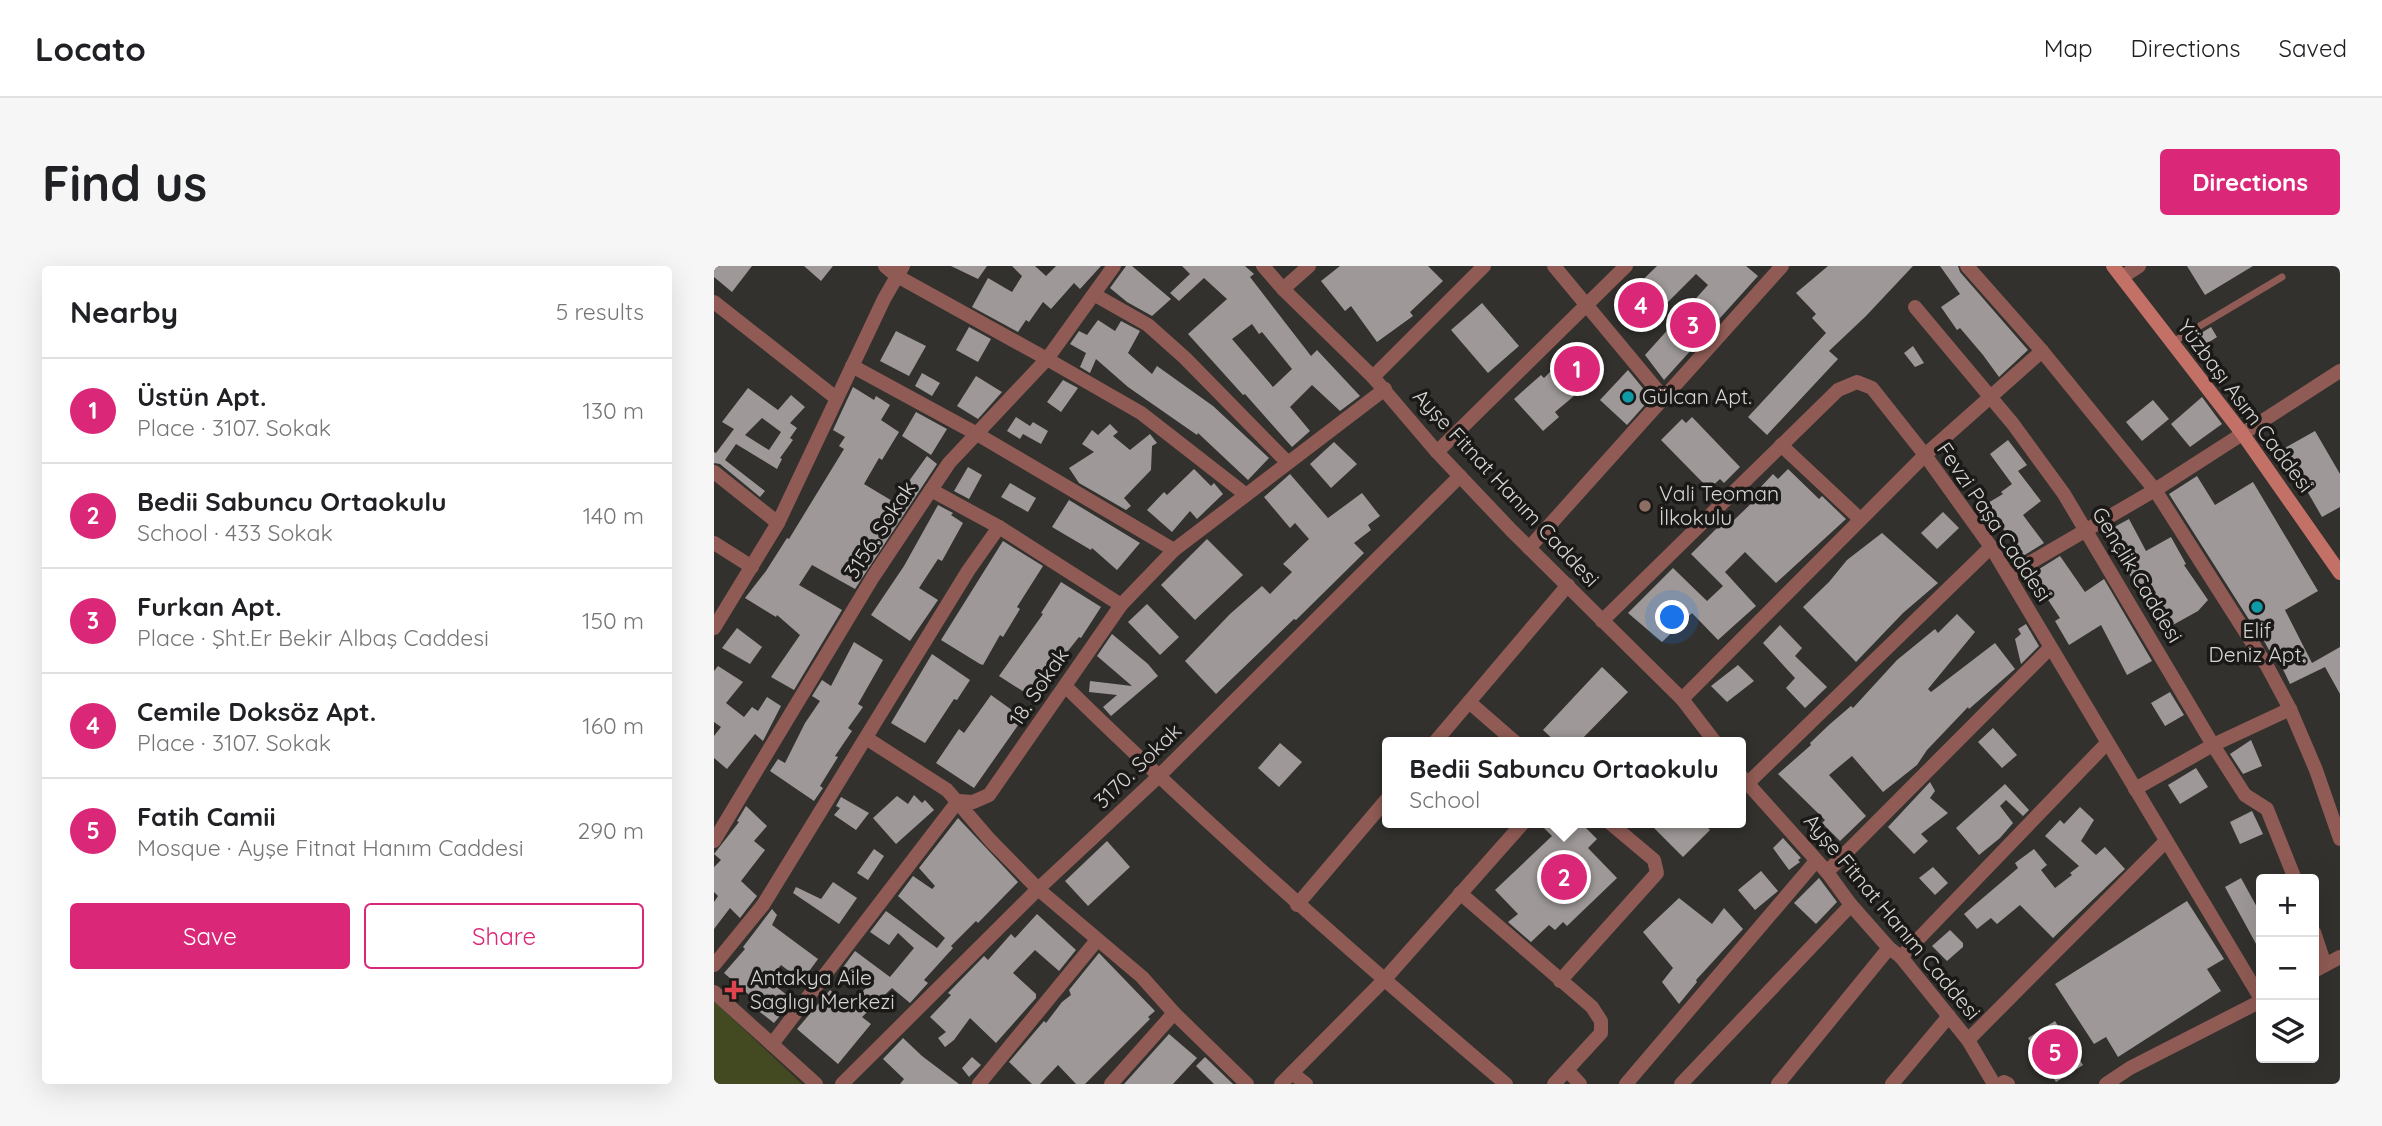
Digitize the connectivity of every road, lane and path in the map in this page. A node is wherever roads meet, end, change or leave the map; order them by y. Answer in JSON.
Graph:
{"nodes":[{"id":1,"x":885,"y":266,"type":"edge"},
{"id":2,"x":1114,"y":266,"type":"edge"},
{"id":3,"x":1263,"y":266,"type":"edge"},
{"id":4,"x":1309,"y":266,"type":"edge"},
{"id":5,"x":1483,"y":266,"type":"edge"},
{"id":6,"x":1554,"y":266,"type":"edge"},
{"id":7,"x":1626,"y":266,"type":"edge"},
{"id":8,"x":1968,"y":266,"type":"edge"},
{"id":9,"x":2139,"y":266,"type":"edge"},
{"id":10,"x":1779,"y":267,"type":"edge"},
{"id":11,"x":900,"y":271,"type":"edge"},
{"id":12,"x":2117,"y":272,"type":"edge"},
{"id":13,"x":2282,"y":277,"type":"dead end"},
{"id":14,"x":1283,"y":289,"type":"junction"},
{"id":15,"x":1094,"y":295,"type":"junction"},
{"id":16,"x":714,"y":302,"type":"edge"},
{"id":17,"x":1585,"y":304,"type":"junction"},
{"id":18,"x":1915,"y":307,"type":"dead end"},
{"id":19,"x":2172,"y":343,"type":"junction"},
{"id":20,"x":2042,"y":351,"type":"junction"},
{"id":21,"x":1047,"y":359,"type":"junction"},
{"id":22,"x":852,"y":366,"type":"junction"},
{"id":23,"x":2340,"y":371,"type":"edge"},
{"id":24,"x":1373,"y":377,"type":"junction"},
{"id":25,"x":1384,"y":389,"type":"junction"},
{"id":26,"x":1663,"y":397,"type":"junction"},
{"id":27,"x":1990,"y":397,"type":"junction"},
{"id":28,"x":836,"y":398,"type":"junction"},
{"id":29,"x":977,"y":433,"type":"junction"},
{"id":30,"x":2242,"y":433,"type":"junction"},
{"id":31,"x":1781,"y":445,"type":"junction"},
{"id":32,"x":1437,"y":452,"type":"junction"},
{"id":33,"x":1926,"y":455,"type":"junction"},
{"id":34,"x":1287,"y":462,"type":"junction"},
{"id":35,"x":714,"y":472,"type":"edge"},
{"id":36,"x":1460,"y":476,"type":"junction"},
{"id":37,"x":931,"y":490,"type":"junction"},
{"id":38,"x":2155,"y":490,"type":"junction"},
{"id":39,"x":1245,"y":494,"type":"junction"},
{"id":40,"x":1860,"y":519,"type":"junction"},
{"id":41,"x":778,"y":523,"type":"junction"},
{"id":42,"x":999,"y":527,"type":"junction"},
{"id":43,"x":2086,"y":528,"type":"junction"},
{"id":44,"x":714,"y":543,"type":"edge"},
{"id":45,"x":1991,"y":547,"type":"junction"},
{"id":46,"x":1529,"y":548,"type":"junction"},
{"id":47,"x":1174,"y":550,"type":"junction"},
{"id":48,"x":752,"y":567,"type":"junction"},
{"id":49,"x":2340,"y":573,"type":"edge"},
{"id":50,"x":2009,"y":575,"type":"junction"},
{"id":51,"x":1568,"y":585,"type":"junction"},
{"id":52,"x":1121,"y":606,"type":"junction"},
{"id":53,"x":1602,"y":621,"type":"junction"},
{"id":54,"x":714,"y":628,"type":"edge"},
{"id":55,"x":2050,"y":648,"type":"junction"},
{"id":56,"x":1065,"y":686,"type":"junction"},
{"id":57,"x":1682,"y":699,"type":"junction"},
{"id":58,"x":1469,"y":702,"type":"junction"},
{"id":59,"x":2290,"y":709,"type":"junction"},
{"id":60,"x":1439,"y":737,"type":"edge"},
{"id":61,"x":1509,"y":737,"type":"edge"},
{"id":62,"x":1711,"y":737,"type":"edge"},
{"id":63,"x":866,"y":738,"type":"junction"},
{"id":64,"x":2107,"y":743,"type":"junction"},
{"id":65,"x":2213,"y":745,"type":"junction"},
{"id":66,"x":1158,"y":777,"type":"junction"},
{"id":67,"x":1746,"y":778,"type":"edge"},
{"id":68,"x":1746,"y":782,"type":"edge"},
{"id":69,"x":2135,"y":789,"type":"junction"},
{"id":70,"x":958,"y":800,"type":"junction"},
{"id":71,"x":1382,"y":805,"type":"edge"},
{"id":72,"x":1518,"y":828,"type":"edge"},
{"id":73,"x":1616,"y":828,"type":"edge"},
{"id":74,"x":2340,"y":839,"type":"edge"},
{"id":75,"x":714,"y":841,"type":"edge"},
{"id":76,"x":2166,"y":841,"type":"junction"},
{"id":77,"x":1815,"y":861,"type":"junction"},
{"id":78,"x":1827,"y":872,"type":"junction"},
{"id":79,"x":2293,"y":874,"type":"edge"},
{"id":80,"x":1038,"y":889,"type":"junction"},
{"id":81,"x":1460,"y":892,"type":"junction"},
{"id":82,"x":1297,"y":905,"type":"junction"},
{"id":83,"x":1850,"y":905,"type":"junction"},
{"id":84,"x":2315,"y":937,"type":"edge"},
{"id":85,"x":1097,"y":940,"type":"junction"},
{"id":86,"x":1889,"y":948,"type":"junction"},
{"id":87,"x":1901,"y":957,"type":"junction"},
{"id":88,"x":2340,"y":957,"type":"edge"},
{"id":89,"x":714,"y":965,"type":"edge"},
{"id":90,"x":2320,"y":968,"type":"edge"},
{"id":91,"x":1384,"y":981,"type":"junction"},
{"id":92,"x":1560,"y":981,"type":"junction"},
{"id":93,"x":714,"y":992,"type":"edge"},
{"id":94,"x":2256,"y":992,"type":"edge"},
{"id":95,"x":2256,"y":1003,"type":"edge"},
{"id":96,"x":1174,"y":1013,"type":"junction"},
{"id":97,"x":1949,"y":1016,"type":"junction"},
{"id":98,"x":1968,"y":1040,"type":"junction"},
{"id":99,"x":772,"y":1044,"type":"junction"},
{"id":100,"x":1568,"y":1071,"type":"junction"},
{"id":101,"x":1287,"y":1079,"type":"edge"},
{"id":102,"x":1237,"y":1081,"type":"edge"},
{"id":103,"x":2003,"y":1083,"type":"edge"},
{"id":104,"x":2110,"y":1083,"type":"edge"},
{"id":105,"x":816,"y":1084,"type":"edge"},
{"id":106,"x":842,"y":1084,"type":"edge"},
{"id":107,"x":979,"y":1084,"type":"edge"},
{"id":108,"x":1111,"y":1084,"type":"edge"},
{"id":109,"x":1306,"y":1084,"type":"edge"},
{"id":110,"x":1506,"y":1084,"type":"edge"},
{"id":111,"x":1554,"y":1084,"type":"edge"},
{"id":112,"x":1580,"y":1084,"type":"edge"},
{"id":113,"x":1626,"y":1084,"type":"edge"},
{"id":114,"x":1681,"y":1084,"type":"edge"},
{"id":115,"x":1778,"y":1084,"type":"edge"},
{"id":116,"x":1892,"y":1084,"type":"edge"}],
"edges":[{"from":1,"to":11,"type":"street"},
{"from":2,"to":15,"type":"street","name":"3156. Sokak"},
{"from":3,"to":14,"type":"street","name":"Ayşe Fitnat Hanım Caddesi"},
{"from":4,"to":14,"type":"street"},
{"from":5,"to":24,"type":"street"},
{"from":6,"to":17,"type":"street"},
{"from":7,"to":17,"type":"street"},
{"from":8,"to":20,"type":"street"},
{"from":9,"to":12,"type":"street"},
{"from":10,"to":26,"type":"street"},
{"from":11,"to":21,"type":"street"},
{"from":11,"to":22,"type":"street"},
{"from":12,"to":19,"type":"main road","name":"Yüzbaşı Asım Caddesi"},
{"from":13,"to":19,"type":"lane"},
{"from":14,"to":24,"type":"street","name":"Ayşe Fitnat Hanım Caddesi"},
{"from":15,"to":21,"type":"street","name":"3156. Sokak"},
{"from":15,"to":34,"type":"street"},
{"from":16,"to":28,"type":"street"},
{"from":17,"to":26,"type":"street"},
{"from":17,"to":32,"type":"street"},
{"from":18,"to":27,"type":"street","name":"Gençlik Caddesi"},
{"from":19,"to":30,"type":"main road","name":"Yüzbaşı Asım Caddesi"},
{"from":20,"to":27,"type":"street"},
{"from":20,"to":38,"type":"street"},
{"from":21,"to":29,"type":"street","name":"3156. Sokak"},
{"from":21,"to":39,"type":"street"},
{"from":22,"to":28,"type":"street"},
{"from":22,"to":29,"type":"street"},
{"from":23,"to":30,"type":"street"},
{"from":24,"to":25,"type":"street","name":"Ayşe Fitnat Hanım Caddesi"},
{"from":25,"to":32,"type":"street","name":"Ayşe Fitnat Hanım Caddesi"},
{"from":25,"to":34,"type":"street","name":"18. Sokak"},
{"from":26,"to":46,"type":"street"},
{"from":27,"to":33,"type":"street"},
{"from":27,"to":43,"type":"street","name":"Gençlik Caddesi"},
{"from":28,"to":41,"type":"street"},
{"from":29,"to":37,"type":"street","name":"3156. Sokak"},
{"from":29,"to":47,"type":"street"},
{"from":30,"to":38,"type":"street"},
{"from":30,"to":49,"type":"main road","name":"Yüzbaşı Asım Caddesi"},
{"from":31,"to":33,"type":"street","name":"Fevzi Paşa Caddesi"},
{"from":31,"to":40,"type":"street"},
{"from":31,"to":53,"type":"street","name":"Fevzi Paşa Caddesi"},
{"from":32,"to":36,"type":"street","name":"Ayşe Fitnat Hanım Caddesi"},
{"from":33,"to":40,"type":"street"},
{"from":33,"to":45,"type":"street","name":"Fevzi Paşa Caddesi"},
{"from":34,"to":39,"type":"street","name":"18. Sokak"},
{"from":35,"to":41,"type":"street"},
{"from":36,"to":46,"type":"street","name":"Ayşe Fitnat Hanım Caddesi"},
{"from":36,"to":66,"type":"street","name":"3170. Sokak"},
{"from":37,"to":42,"type":"street"},
{"from":37,"to":75,"type":"street","name":"3156. Sokak"},
{"from":38,"to":43,"type":"street"},
{"from":38,"to":59,"type":"street"},
{"from":39,"to":47,"type":"street","name":"18. Sokak"},
{"from":40,"to":57,"type":"street"},
{"from":41,"to":48,"type":"street"},
{"from":42,"to":52,"type":"street"},
{"from":42,"to":63,"type":"street"},
{"from":43,"to":50,"type":"street"},
{"from":43,"to":65,"type":"street","name":"Gençlik Caddesi"},
{"from":44,"to":48,"type":"street"},
{"from":45,"to":50,"type":"street","name":"Fevzi Paşa Caddesi"},
{"from":45,"to":67,"type":"street"},
{"from":46,"to":51,"type":"street","name":"Ayşe Fitnat Hanım Caddesi"},
{"from":47,"to":52,"type":"street","name":"18. Sokak"},
{"from":48,"to":54,"type":"street"},
{"from":50,"to":55,"type":"street","name":"Fevzi Paşa Caddesi"},
{"from":51,"to":53,"type":"street","name":"Ayşe Fitnat Hanım Caddesi"},
{"from":51,"to":58,"type":"street"},
{"from":52,"to":56,"type":"street","name":"18. Sokak"},
{"from":53,"to":57,"type":"street","name":"Ayşe Fitnat Hanım Caddesi"},
{"from":55,"to":64,"type":"street","name":"Fevzi Paşa Caddesi"},
{"from":55,"to":78,"type":"street"},
{"from":56,"to":66,"type":"street"},
{"from":56,"to":70,"type":"street","name":"18. Sokak"},
{"from":57,"to":62,"type":"street","name":"Ayşe Fitnat Hanım Caddesi"},
{"from":58,"to":60,"type":"street"},
{"from":58,"to":61,"type":"street"},
{"from":59,"to":65,"type":"street"},
{"from":59,"to":74,"type":"street"},
{"from":63,"to":70,"type":"street"},
{"from":63,"to":89,"type":"street"},
{"from":64,"to":69,"type":"street","name":"Fevzi Paşa Caddesi"},
{"from":64,"to":87,"type":"street"},
{"from":65,"to":69,"type":"street"},
{"from":65,"to":79,"type":"street","name":"Gençlik Caddesi"},
{"from":66,"to":80,"type":"street","name":"3170. Sokak"},
{"from":66,"to":82,"type":"street"},
{"from":68,"to":77,"type":"street","name":"Ayşe Fitnat Hanım Caddesi"},
{"from":69,"to":76,"type":"street","name":"Fevzi Paşa Caddesi"},
{"from":70,"to":80,"type":"street"},
{"from":70,"to":99,"type":"street"},
{"from":71,"to":82,"type":"street"},
{"from":72,"to":81,"type":"street"},
{"from":73,"to":92,"type":"street"},
{"from":76,"to":94,"type":"street","name":"Fevzi Paşa Caddesi"},
{"from":76,"to":98,"type":"street"},
{"from":77,"to":78,"type":"street","name":"Ayşe Fitnat Hanım Caddesi"},
{"from":77,"to":113,"type":"street"},
{"from":78,"to":83,"type":"street","name":"Ayşe Fitnat Hanım Caddesi"},
{"from":80,"to":85,"type":"street"},
{"from":80,"to":106,"type":"street","name":"3170. Sokak"},
{"from":81,"to":91,"type":"street"},
{"from":81,"to":92,"type":"street"},
{"from":82,"to":91,"type":"street"},
{"from":83,"to":86,"type":"street","name":"Ayşe Fitnat Hanım Caddesi"},
{"from":83,"to":114,"type":"street"},
{"from":84,"to":90,"type":"street"},
{"from":85,"to":96,"type":"street"},
{"from":85,"to":107,"type":"street"},
{"from":86,"to":87,"type":"street","name":"Ayşe Fitnat Hanım Caddesi"},
{"from":86,"to":115,"type":"street"},
{"from":87,"to":97,"type":"street","name":"Ayşe Fitnat Hanım Caddesi"},
{"from":88,"to":90,"type":"street"},
{"from":91,"to":101,"type":"street"},
{"from":91,"to":110,"type":"street"},
{"from":92,"to":100,"type":"street"},
{"from":93,"to":99,"type":"street"},
{"from":95,"to":104,"type":"street"},
{"from":96,"to":102,"type":"street"},
{"from":96,"to":108,"type":"street"},
{"from":97,"to":98,"type":"street","name":"Ayşe Fitnat Hanım Caddesi"},
{"from":97,"to":116,"type":"street"},
{"from":98,"to":103,"type":"street","name":"Ayşe Fitnat Hanım Caddesi"},
{"from":99,"to":105,"type":"street"},
{"from":100,"to":111,"type":"street"},
{"from":100,"to":112,"type":"street"},
{"from":101,"to":109,"type":"street"}]}
